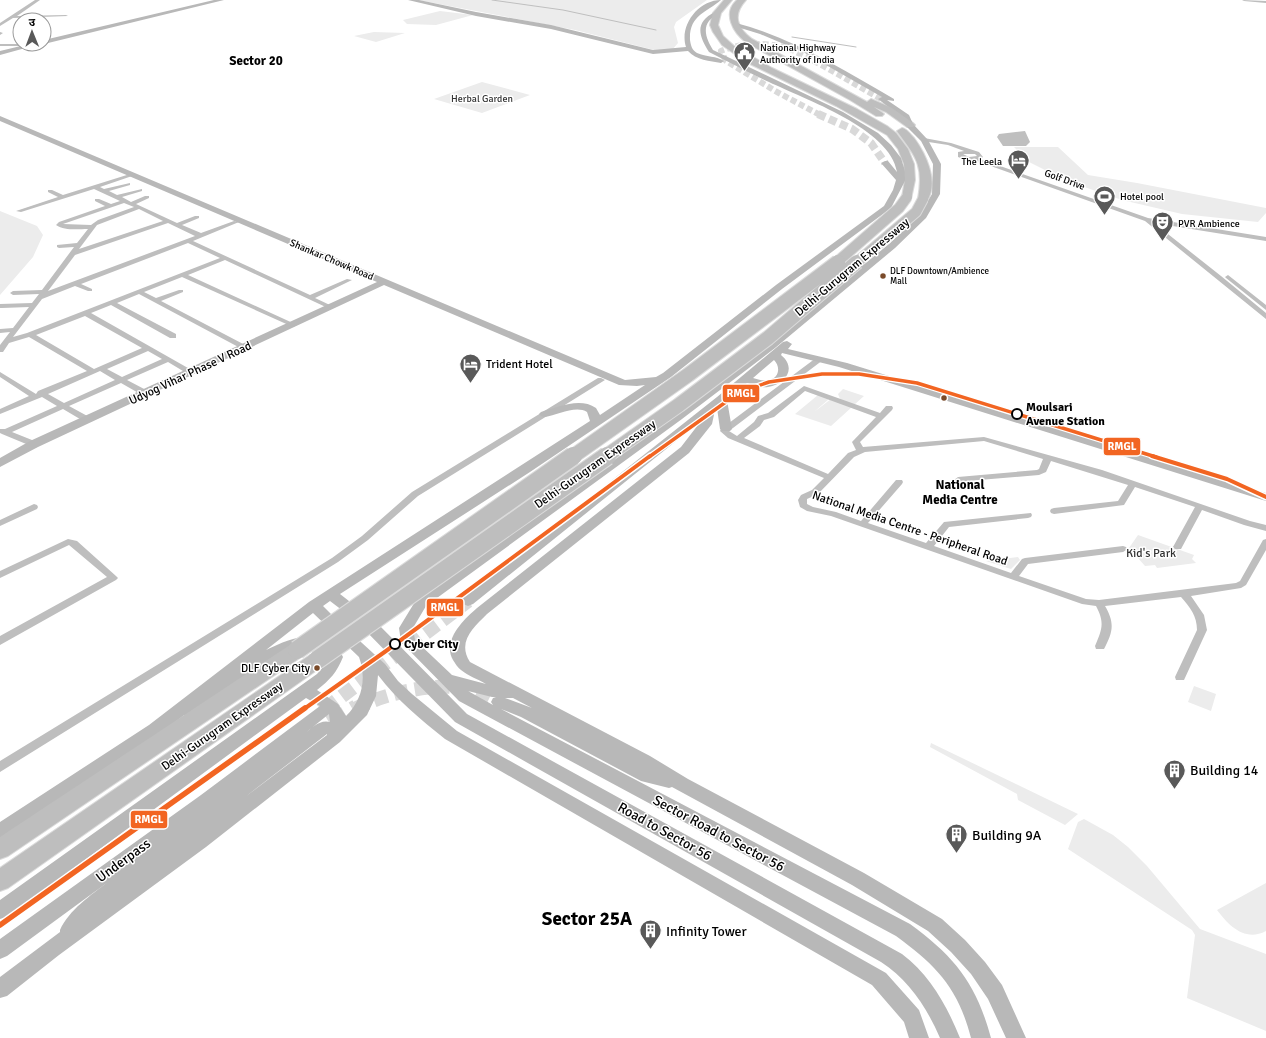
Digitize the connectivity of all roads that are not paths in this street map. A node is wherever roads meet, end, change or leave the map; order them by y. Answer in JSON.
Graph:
{"nodes":[{"id":1,"x":38,"y":0,"type":"edge"},
{"id":2,"x":215,"y":0,"type":"edge"},
{"id":3,"x":411,"y":0,"type":"edge"},
{"id":4,"x":420,"y":0,"type":"edge"},
{"id":5,"x":718,"y":0,"type":"edge"},
{"id":6,"x":728,"y":0,"type":"edge"},
{"id":7,"x":742,"y":0,"type":"edge"},
{"id":8,"x":1244,"y":0,"type":"edge"},
{"id":9,"x":1266,"y":2,"type":"edge"},
{"id":10,"x":20,"y":12,"type":"edge"},
{"id":11,"x":717,"y":13,"type":"junction"},
{"id":12,"x":52,"y":16,"type":"edge"},
{"id":13,"x":66,"y":16,"type":"dead end"},
{"id":14,"x":12,"y":18,"type":"edge"},
{"id":15,"x":693,"y":19,"type":"junction"},
{"id":16,"x":704,"y":22,"type":"junction"},
{"id":17,"x":0,"y":25,"type":"edge"},
{"id":18,"x":736,"y":25,"type":"junction"},
{"id":19,"x":52,"y":40,"type":"edge"},
{"id":20,"x":0,"y":45,"type":"edge"},
{"id":21,"x":12,"y":45,"type":"edge"},
{"id":22,"x":689,"y":49,"type":"junction"},
{"id":23,"x":12,"y":50,"type":"edge"},
{"id":24,"x":656,"y":51,"type":"junction"},
{"id":25,"x":0,"y":53,"type":"edge"},
{"id":26,"x":740,"y":65,"type":"junction"},
{"id":27,"x":793,"y":91,"type":"junction"},
{"id":28,"x":811,"y":91,"type":"junction"},
{"id":29,"x":853,"y":98,"type":"junction"},
{"id":30,"x":881,"y":99,"type":"tunnel mouth"},
{"id":31,"x":0,"y":118,"type":"edge"},
{"id":32,"x":0,"y":121,"type":"edge"},
{"id":33,"x":910,"y":125,"type":"junction"},
{"id":34,"x":924,"y":140,"type":"junction"},
{"id":35,"x":972,"y":152,"type":"junction"},
{"id":36,"x":978,"y":157,"type":"junction"},
{"id":37,"x":885,"y":163,"type":"tunnel mouth"},
{"id":38,"x":130,"y":178,"type":"junction"},
{"id":39,"x":901,"y":181,"type":"junction"},
{"id":40,"x":95,"y":187,"type":"junction"},
{"id":41,"x":140,"y":190,"type":"dead end"},
{"id":42,"x":50,"y":191,"type":"dead end"},
{"id":43,"x":104,"y":191,"type":"junction"},
{"id":44,"x":66,"y":196,"type":"junction"},
{"id":45,"x":117,"y":197,"type":"junction"},
{"id":46,"x":148,"y":197,"type":"dead end"},
{"id":47,"x":78,"y":200,"type":"dead end"},
{"id":48,"x":97,"y":200,"type":"dead end"},
{"id":49,"x":128,"y":202,"type":"junction"},
{"id":50,"x":111,"y":206,"type":"junction"},
{"id":51,"x":140,"y":208,"type":"junction"},
{"id":52,"x":19,"y":211,"type":"dead end"},
{"id":53,"x":190,"y":214,"type":"dead end"},
{"id":54,"x":197,"y":217,"type":"dead end"},
{"id":55,"x":1147,"y":220,"type":"junction"},
{"id":56,"x":169,"y":221,"type":"junction"},
{"id":57,"x":1161,"y":221,"type":"junction"},
{"id":58,"x":236,"y":222,"type":"junction"},
{"id":59,"x":176,"y":224,"type":"junction"},
{"id":60,"x":92,"y":227,"type":"junction"},
{"id":61,"x":1266,"y":234,"type":"edge"},
{"id":62,"x":201,"y":236,"type":"junction"},
{"id":63,"x":1266,"y":239,"type":"edge"},
{"id":64,"x":189,"y":241,"type":"junction"},
{"id":65,"x":79,"y":245,"type":"junction"},
{"id":66,"x":59,"y":246,"type":"dead end"},
{"id":67,"x":829,"y":250,"type":"junction"},
{"id":68,"x":72,"y":254,"type":"junction"},
{"id":69,"x":225,"y":258,"type":"junction"},
{"id":70,"x":110,"y":262,"type":"dead end"},
{"id":71,"x":120,"y":267,"type":"junction"},
{"id":72,"x":183,"y":274,"type":"junction"},
{"id":73,"x":349,"y":280,"type":"dead end"},
{"id":74,"x":75,"y":284,"type":"junction"},
{"id":75,"x":380,"y":284,"type":"junction"},
{"id":76,"x":90,"y":290,"type":"dead end"},
{"id":77,"x":181,"y":290,"type":"dead end"},
{"id":78,"x":139,"y":292,"type":"junction"},
{"id":79,"x":13,"y":293,"type":"dead end"},
{"id":80,"x":43,"y":294,"type":"junction"},
{"id":81,"x":831,"y":296,"type":"junction"},
{"id":82,"x":311,"y":297,"type":"junction"},
{"id":83,"x":155,"y":301,"type":"junction"},
{"id":84,"x":112,"y":303,"type":"junction"},
{"id":85,"x":34,"y":305,"type":"junction"},
{"id":86,"x":2,"y":306,"type":"dead end"},
{"id":87,"x":330,"y":307,"type":"junction"},
{"id":88,"x":1266,"y":308,"type":"edge"},
{"id":89,"x":86,"y":313,"type":"junction"},
{"id":90,"x":1266,"y":317,"type":"edge"},
{"id":91,"x":802,"y":320,"type":"junction"},
{"id":92,"x":293,"y":325,"type":"junction"},
{"id":93,"x":14,"y":330,"type":"junction"},
{"id":94,"x":0,"y":331,"type":"edge"},
{"id":95,"x":30,"y":335,"type":"junction"},
{"id":96,"x":173,"y":336,"type":"dead end"},
{"id":97,"x":7,"y":341,"type":"junction"},
{"id":98,"x":148,"y":348,"type":"junction"},
{"id":99,"x":244,"y":348,"type":"junction"},
{"id":100,"x":0,"y":349,"type":"edge"},
{"id":101,"x":781,"y":349,"type":"junction"},
{"id":102,"x":799,"y":351,"type":"junction"},
{"id":103,"x":168,"y":360,"type":"junction"},
{"id":104,"x":819,"y":360,"type":"junction"},
{"id":105,"x":100,"y":368,"type":"junction"},
{"id":106,"x":92,"y":371,"type":"junction"},
{"id":107,"x":191,"y":372,"type":"junction"},
{"id":108,"x":0,"y":374,"type":"edge"},
{"id":109,"x":667,"y":375,"type":"junction"},
{"id":110,"x":746,"y":379,"type":"junction"},
{"id":111,"x":122,"y":380,"type":"junction"},
{"id":112,"x":601,"y":380,"type":"junction"},
{"id":113,"x":145,"y":393,"type":"junction"},
{"id":114,"x":38,"y":395,"type":"junction"},
{"id":115,"x":722,"y":400,"type":"junction"},
{"id":116,"x":64,"y":406,"type":"junction"},
{"id":117,"x":620,"y":406,"type":"junction"},
{"id":118,"x":889,"y":408,"type":"dead end"},
{"id":119,"x":708,"y":409,"type":"junction"},
{"id":120,"x":0,"y":412,"type":"edge"},
{"id":121,"x":545,"y":414,"type":"junction"},
{"id":122,"x":881,"y":416,"type":"junction"},
{"id":123,"x":88,"y":420,"type":"junction"},
{"id":124,"x":596,"y":422,"type":"junction"},
{"id":125,"x":726,"y":429,"type":"junction"},
{"id":126,"x":3,"y":431,"type":"edge"},
{"id":127,"x":738,"y":439,"type":"junction"},
{"id":128,"x":34,"y":444,"type":"junction"},
{"id":129,"x":861,"y":451,"type":"junction"},
{"id":130,"x":1048,"y":457,"type":"junction"},
{"id":131,"x":0,"y":463,"type":"edge"},
{"id":132,"x":829,"y":477,"type":"junction"},
{"id":133,"x":958,"y":480,"type":"dead end"},
{"id":134,"x":899,"y":482,"type":"dead end"},
{"id":135,"x":1133,"y":484,"type":"junction"},
{"id":136,"x":1266,"y":490,"type":"edge"},
{"id":137,"x":1266,"y":497,"type":"edge"},
{"id":138,"x":1200,"y":506,"type":"junction"},
{"id":139,"x":34,"y":507,"type":"dead end"},
{"id":140,"x":1054,"y":511,"type":"dead end"},
{"id":141,"x":1028,"y":514,"type":"dead end"},
{"id":142,"x":447,"y":519,"type":"junction"},
{"id":143,"x":0,"y":523,"type":"edge"},
{"id":144,"x":863,"y":524,"type":"junction"},
{"id":145,"x":1266,"y":528,"type":"edge"},
{"id":146,"x":512,"y":536,"type":"junction"},
{"id":147,"x":1266,"y":542,"type":"edge"},
{"id":148,"x":928,"y":546,"type":"junction"},
{"id":149,"x":1178,"y":548,"type":"dead end"},
{"id":150,"x":1123,"y":549,"type":"dead end"},
{"id":151,"x":0,"y":575,"type":"edge"},
{"id":152,"x":1014,"y":576,"type":"junction"},
{"id":153,"x":1184,"y":593,"type":"junction"},
{"id":154,"x":331,"y":594,"type":"junction"},
{"id":155,"x":468,"y":601,"type":"tunnel mouth"},
{"id":156,"x":1099,"y":602,"type":"junction"},
{"id":157,"x":314,"y":605,"type":"junction"},
{"id":158,"x":366,"y":622,"type":"junction"},
{"id":159,"x":340,"y":632,"type":"junction"},
{"id":160,"x":0,"y":641,"type":"edge"},
{"id":161,"x":1100,"y":646,"type":"dead end"},
{"id":162,"x":366,"y":656,"type":"junction"},
{"id":163,"x":1180,"y":677,"type":"dead end"},
{"id":164,"x":446,"y":680,"type":"junction"},
{"id":165,"x":305,"y":690,"type":"junction"},
{"id":166,"x":520,"y":695,"type":"junction"},
{"id":167,"x":499,"y":702,"type":"tunnel mouth"},
{"id":168,"x":327,"y":725,"type":"junction"},
{"id":169,"x":154,"y":729,"type":"junction"},
{"id":170,"x":0,"y":767,"type":"edge"},
{"id":171,"x":682,"y":784,"type":"junction"},
{"id":172,"x":0,"y":831,"type":"edge"},
{"id":173,"x":0,"y":848,"type":"edge"},
{"id":174,"x":0,"y":881,"type":"edge"},
{"id":175,"x":0,"y":911,"type":"edge"},
{"id":176,"x":0,"y":950,"type":"edge"},
{"id":177,"x":965,"y":954,"type":"junction"},
{"id":178,"x":945,"y":964,"type":"junction"},
{"id":179,"x":0,"y":989,"type":"edge"},
{"id":180,"x":918,"y":1038,"type":"edge"},
{"id":181,"x":950,"y":1038,"type":"edge"},
{"id":182,"x":981,"y":1038,"type":"edge"},
{"id":183,"x":1016,"y":1038,"type":"edge"}],
"edges":[{"from":1,"to":10,"type":"street"},
{"from":2,"to":19,"type":"main road"},
{"from":3,"to":24,"type":"main road"},
{"from":4,"to":24,"type":"main road"},
{"from":5,"to":15,"type":"main road"},
{"from":6,"to":11,"type":"highway"},
{"from":7,"to":18,"type":"highway"},
{"from":8,"to":9,"type":"street"},
{"from":11,"to":16,"type":"main road"},
{"from":11,"to":28,"type":"highway","name":"Delhi-Gurugram Expressway"},
{"from":12,"to":13,"type":"street"},
{"from":14,"to":17,"type":"street"},
{"from":15,"to":16,"type":"main road"},
{"from":15,"to":22,"type":"main road"},
{"from":16,"to":26,"type":"main road"},
{"from":18,"to":29,"type":"highway","name":"Delhi-Gurugram Expressway"},
{"from":18,"to":33,"type":"main road"},
{"from":20,"to":21,"type":"street"},
{"from":22,"to":24,"type":"main road"},
{"from":22,"to":26,"type":"main road"},
{"from":23,"to":25,"type":"main road"},
{"from":26,"to":27,"type":"main road"},
{"from":27,"to":28,"type":"highway"},
{"from":27,"to":39,"type":"main road"},
{"from":28,"to":173,"type":"highway","name":"Delhi-Gurugram Expressway","bridge":true},
{"from":29,"to":33,"type":"highway"},
{"from":29,"to":174,"type":"highway","name":"Delhi-Gurugram Expressway","bridge":true},
{"from":30,"to":33,"type":"main road"},
{"from":31,"to":38,"type":"main road","name":"Shankar Chowk Road"},
{"from":32,"to":38,"type":"main road","name":"Shankar Chowk Road"},
{"from":33,"to":34,"type":"main road","name":"Sector Road to Sector 56"},
{"from":34,"to":35,"type":"street"},
{"from":34,"to":81,"type":"main road","name":"Sector Road to Sector 56"},
{"from":35,"to":36,"type":"street"},
{"from":35,"to":36,"type":"street"},
{"from":36,"to":55,"type":"street","name":"Golf Drive"},
{"from":36,"to":57,"type":"street","name":"Golf Drive"},
{"from":37,"to":39,"type":"main road"},
{"from":38,"to":40,"type":"street"},
{"from":38,"to":43,"type":"street"},
{"from":38,"to":58,"type":"main road","name":"Shankar Chowk Road"},
{"from":38,"to":109,"type":"main road","name":"Shankar Chowk Road"},
{"from":39,"to":67,"type":"main road"},
{"from":40,"to":43,"type":"street"},
{"from":40,"to":44,"type":"street"},
{"from":41,"to":45,"type":"street"},
{"from":42,"to":44,"type":"street"},
{"from":43,"to":45,"type":"street"},
{"from":44,"to":47,"type":"street"},
{"from":44,"to":52,"type":"street"},
{"from":45,"to":49,"type":"street"},
{"from":46,"to":49,"type":"street"},
{"from":48,"to":50,"type":"street"},
{"from":49,"to":50,"type":"street"},
{"from":49,"to":51,"type":"street"},
{"from":50,"to":60,"type":"street"},
{"from":51,"to":56,"type":"street"},
{"from":51,"to":60,"type":"street"},
{"from":53,"to":56,"type":"street"},
{"from":54,"to":59,"type":"street"},
{"from":55,"to":57,"type":"street","name":"Golf Drive"},
{"from":55,"to":90,"type":"street"},
{"from":56,"to":59,"type":"street"},
{"from":56,"to":68,"type":"street"},
{"from":57,"to":61,"type":"street","name":"Golf Drive"},
{"from":57,"to":63,"type":"street","name":"Golf Drive"},
{"from":57,"to":88,"type":"street"},
{"from":58,"to":62,"type":"street"},
{"from":58,"to":75,"type":"main road","name":"Shankar Chowk Road"},
{"from":59,"to":62,"type":"street"},
{"from":60,"to":65,"type":"street"},
{"from":62,"to":64,"type":"street"},
{"from":64,"to":69,"type":"street"},
{"from":64,"to":71,"type":"street"},
{"from":65,"to":66,"type":"street"},
{"from":65,"to":68,"type":"street"},
{"from":67,"to":81,"type":"main road"},
{"from":67,"to":109,"type":"main road"},
{"from":68,"to":80,"type":"street"},
{"from":69,"to":72,"type":"street"},
{"from":69,"to":82,"type":"street"},
{"from":70,"to":71,"type":"street"},
{"from":71,"to":74,"type":"street"},
{"from":72,"to":78,"type":"street"},
{"from":72,"to":92,"type":"street"},
{"from":73,"to":82,"type":"street"},
{"from":74,"to":76,"type":"street"},
{"from":74,"to":80,"type":"street"},
{"from":75,"to":87,"type":"main road","name":"Udyog Vihar Phase V Road"},
{"from":75,"to":112,"type":"main road","name":"Shankar Chowk Road"},
{"from":77,"to":83,"type":"street"},
{"from":78,"to":83,"type":"street"},
{"from":78,"to":84,"type":"street"},
{"from":79,"to":80,"type":"street"},
{"from":80,"to":85,"type":"street"},
{"from":81,"to":91,"type":"main road","name":"Sector Road to Sector 56"},
{"from":82,"to":87,"type":"street"},
{"from":83,"to":99,"type":"street"},
{"from":84,"to":89,"type":"street"},
{"from":84,"to":96,"type":"street"},
{"from":85,"to":86,"type":"street"},
{"from":85,"to":93,"type":"street"},
{"from":87,"to":92,"type":"main road","name":"Udyog Vihar Phase V Road"},
{"from":89,"to":95,"type":"street"},
{"from":89,"to":98,"type":"street"},
{"from":91,"to":101,"type":"main road"},
{"from":91,"to":146,"type":"main road","name":"Sector Road to Sector 56"},
{"from":92,"to":99,"type":"main road","name":"Udyog Vihar Phase V Road"},
{"from":93,"to":94,"type":"street"},
{"from":93,"to":97,"type":"street"},
{"from":95,"to":97,"type":"street"},
{"from":95,"to":106,"type":"street"},
{"from":97,"to":100,"type":"street"},
{"from":98,"to":103,"type":"street"},
{"from":98,"to":105,"type":"street"},
{"from":99,"to":107,"type":"main road","name":"Udyog Vihar Phase V Road"},
{"from":101,"to":102,"type":"main road"},
{"from":101,"to":110,"type":"main road"},
{"from":101,"to":110,"type":"main road"},
{"from":102,"to":104,"type":"main road"},
{"from":102,"to":136,"type":"main road"},
{"from":103,"to":107,"type":"street"},
{"from":103,"to":111,"type":"street"},
{"from":104,"to":125,"type":"street"},
{"from":104,"to":137,"type":"main road"},
{"from":105,"to":106,"type":"street"},
{"from":105,"to":111,"type":"street"},
{"from":106,"to":114,"type":"street"},
{"from":107,"to":113,"type":"main road","name":"Udyog Vihar Phase V Road"},
{"from":108,"to":114,"type":"street"},
{"from":109,"to":117,"type":"main road"},
{"from":110,"to":115,"type":"main road"},
{"from":111,"to":113,"type":"street"},
{"from":111,"to":116,"type":"street"},
{"from":112,"to":117,"type":"main road","name":"Shankar Chowk Road"},
{"from":112,"to":121,"type":"street"},
{"from":113,"to":123,"type":"main road","name":"Udyog Vihar Phase V Road"},
{"from":114,"to":116,"type":"street"},
{"from":114,"to":120,"type":"street"},
{"from":115,"to":119,"type":"main road"},
{"from":115,"to":125,"type":"main road"},
{"from":116,"to":123,"type":"street"},
{"from":116,"to":126,"type":"street"},
{"from":117,"to":124,"type":"main road"},
{"from":118,"to":122,"type":"street"},
{"from":119,"to":155,"type":"main road"},
{"from":119,"to":166,"type":"main road"},
{"from":121,"to":124,"type":"main road"},
{"from":121,"to":170,"type":"street"},
{"from":122,"to":127,"type":"street"},
{"from":122,"to":129,"type":"street"},
{"from":123,"to":128,"type":"main road","name":"Udyog Vihar Phase V Road"},
{"from":124,"to":142,"type":"main road"},
{"from":125,"to":127,"type":"street"},
{"from":126,"to":128,"type":"street"},
{"from":127,"to":132,"type":"street"},
{"from":128,"to":131,"type":"main road","name":"Udyog Vihar Phase V Road"},
{"from":129,"to":130,"type":"street","name":"National Media Centre - Peripheral Road"},
{"from":129,"to":132,"type":"street","name":"National Media Centre - Peripheral Road"},
{"from":130,"to":133,"type":"street"},
{"from":130,"to":135,"type":"street","name":"National Media Centre - Peripheral Road"},
{"from":132,"to":144,"type":"street","name":"National Media Centre - Peripheral Road"},
{"from":134,"to":144,"type":"street"},
{"from":135,"to":138,"type":"street","name":"National Media Centre - Peripheral Road"},
{"from":135,"to":140,"type":"street"},
{"from":138,"to":145,"type":"street","name":"National Media Centre - Peripheral Road"},
{"from":138,"to":149,"type":"street"},
{"from":139,"to":143,"type":"street"},
{"from":141,"to":148,"type":"street"},
{"from":142,"to":146,"type":"main road"},
{"from":142,"to":154,"type":"main road"},
{"from":144,"to":148,"type":"street","name":"National Media Centre - Peripheral Road"},
{"from":146,"to":164,"type":"main road","name":"Sector Road to Sector 56"},
{"from":147,"to":153,"type":"street","name":"National Media Centre - Peripheral Road"},
{"from":148,"to":152,"type":"street","name":"National Media Centre - Peripheral Road"},
{"from":150,"to":152,"type":"street"},
{"from":151,"to":160,"type":"street"},
{"from":152,"to":156,"type":"street","name":"National Media Centre - Peripheral Road"},
{"from":153,"to":156,"type":"street","name":"National Media Centre - Peripheral Road"},
{"from":153,"to":163,"type":"street"},
{"from":154,"to":157,"type":"main road"},
{"from":154,"to":158,"type":"main road"},
{"from":156,"to":161,"type":"street"},
{"from":157,"to":159,"type":"main road"},
{"from":157,"to":169,"type":"main road"},
{"from":158,"to":159,"type":"main road"},
{"from":158,"to":181,"type":"main road","name":"Road to Sector 56"},
{"from":159,"to":162,"type":"main road"},
{"from":162,"to":168,"type":"main road"},
{"from":162,"to":180,"type":"main road"},
{"from":164,"to":166,"type":"main road"},
{"from":164,"to":178,"type":"main road","name":"Sector Road to Sector 56"},
{"from":165,"to":168,"type":"main road"},
{"from":165,"to":169,"type":"main road"},
{"from":165,"to":175,"type":"main road"},
{"from":166,"to":171,"type":"main road"},
{"from":167,"to":171,"type":"main road"},
{"from":168,"to":176,"type":"main road","name":"Underpass"},
{"from":168,"to":179,"type":"main road"},
{"from":169,"to":172,"type":"main road"},
{"from":171,"to":177,"type":"main road"},
{"from":177,"to":178,"type":"main road"},
{"from":177,"to":183,"type":"main road"},
{"from":178,"to":182,"type":"main road","name":"Sector Road to Sector 56"}]}
